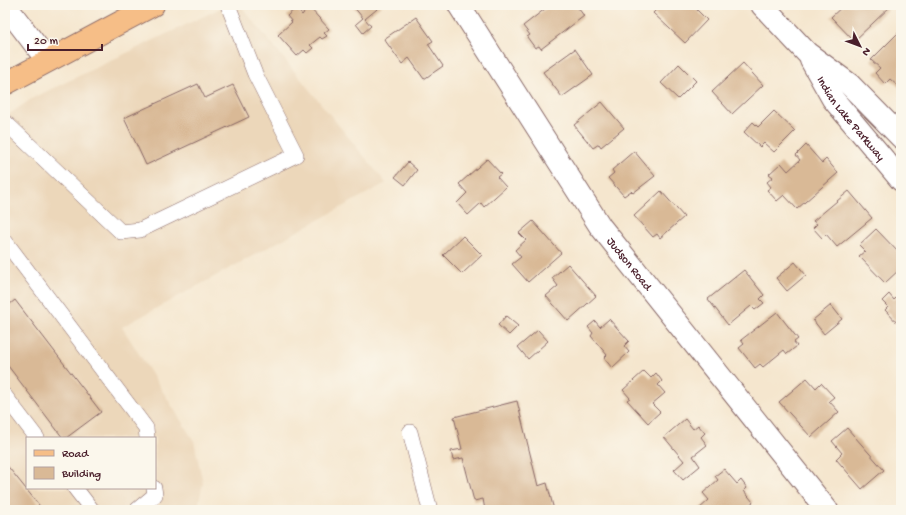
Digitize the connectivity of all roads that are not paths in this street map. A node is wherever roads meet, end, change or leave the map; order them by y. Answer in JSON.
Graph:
{"nodes":[{"id":1,"x":5,"y":5,"type":"edge"},
{"id":2,"x":153,"y":5,"type":"edge"},
{"id":3,"x":228,"y":5,"type":"edge"},
{"id":4,"x":459,"y":5,"type":"edge"},
{"id":5,"x":762,"y":5,"type":"edge"},
{"id":6,"x":807,"y":53,"type":"junction"},
{"id":7,"x":47,"y":60,"type":"junction"},
{"id":8,"x":5,"y":84,"type":"edge"},
{"id":9,"x":5,"y":122,"type":"edge"},
{"id":10,"x":901,"y":138,"type":"edge"},
{"id":11,"x":901,"y":180,"type":"edge"},
{"id":12,"x":5,"y":241,"type":"edge"},
{"id":13,"x":5,"y":396,"type":"edge"},
{"id":14,"x":410,"y":432,"type":"dead end"},
{"id":15,"x":36,"y":437,"type":"edge"},
{"id":16,"x":147,"y":437,"type":"edge"},
{"id":17,"x":76,"y":489,"type":"edge"},
{"id":18,"x":154,"y":489,"type":"edge"},
{"id":19,"x":825,"y":508,"type":"edge"},
{"id":20,"x":92,"y":510,"type":"edge"},
{"id":21,"x":137,"y":510,"type":"edge"},
{"id":22,"x":430,"y":510,"type":"edge"}],
"edges":[{"from":1,"to":7,"type":"street"},
{"from":2,"to":7,"type":"main road"},
{"from":3,"to":9,"type":"lane"},
{"from":4,"to":19,"type":"street","name":"Judson Road"},
{"from":5,"to":6,"type":"street","name":"Indian Lake Parkway"},
{"from":6,"to":10,"type":"street","name":"Indian Lake Parkway"},
{"from":6,"to":11,"type":"street","name":"Indian Lake Parkway"},
{"from":7,"to":8,"type":"main road"},
{"from":12,"to":16,"type":"lane"},
{"from":13,"to":15,"type":"lane"},
{"from":14,"to":22,"type":"lane"},
{"from":17,"to":20,"type":"lane"},
{"from":18,"to":21,"type":"lane"}]}
